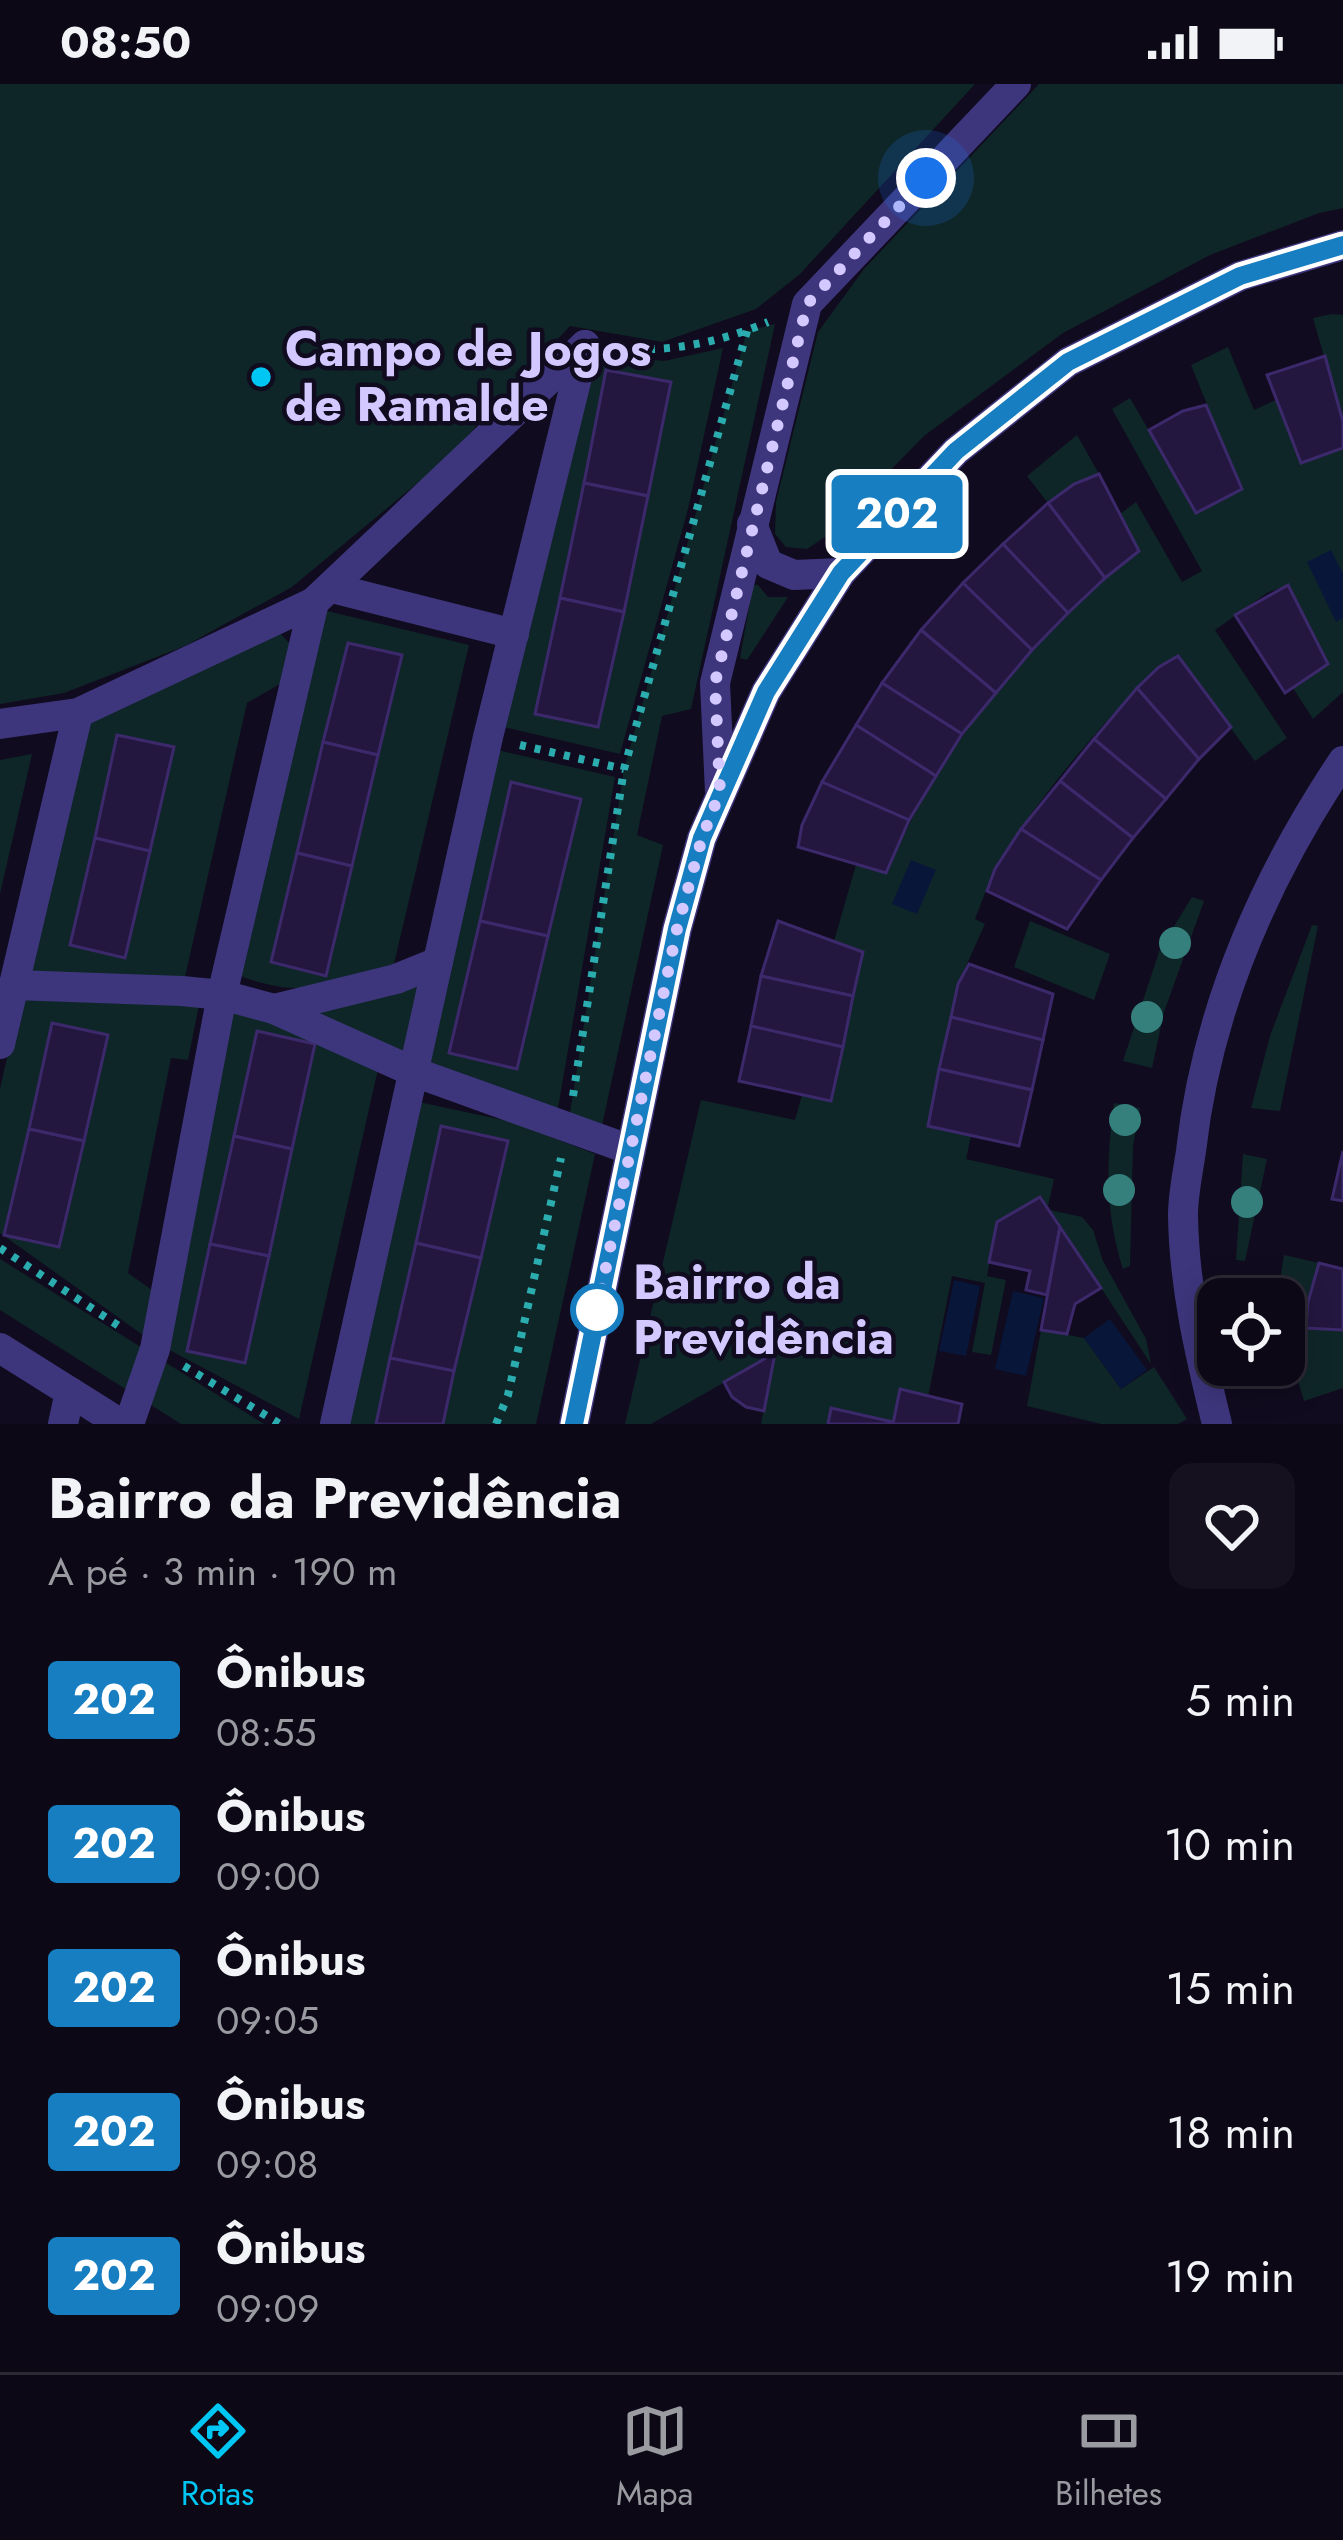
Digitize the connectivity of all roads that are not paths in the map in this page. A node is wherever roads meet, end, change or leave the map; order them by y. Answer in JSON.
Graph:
{"nodes":[{"id":1,"x":1016,"y":84,"type":"edge"},
{"id":2,"x":1343,"y":245,"type":"edge"},
{"id":3,"x":752,"y":524,"type":"junction"},
{"id":4,"x":841,"y":573,"type":"junction"},
{"id":5,"x":323,"y":595,"type":"junction"},
{"id":6,"x":514,"y":634,"type":"junction"},
{"id":7,"x":78,"y":713,"type":"junction"},
{"id":8,"x":0,"y":724,"type":"edge"},
{"id":9,"x":1343,"y":761,"type":"edge"},
{"id":10,"x":720,"y":792,"type":"junction"},
{"id":11,"x":438,"y":962,"type":"junction"},
{"id":12,"x":14,"y":985,"type":"junction"},
{"id":13,"x":223,"y":995,"type":"junction"},
{"id":14,"x":274,"y":1009,"type":"junction"},
{"id":15,"x":0,"y":1044,"type":"edge"},
{"id":16,"x":414,"y":1072,"type":"junction"},
{"id":17,"x":631,"y":1150,"type":"junction"},
{"id":18,"x":0,"y":1348,"type":"edge"},
{"id":19,"x":70,"y":1392,"type":"junction"},
{"id":20,"x":63,"y":1424,"type":"edge"},
{"id":21,"x":125,"y":1424,"type":"edge"},
{"id":22,"x":335,"y":1424,"type":"edge"},
{"id":23,"x":574,"y":1424,"type":"edge"},
{"id":24,"x":1217,"y":1424,"type":"edge"}],
"edges":[{"from":1,"to":3,"type":"street"},
{"from":2,"to":4,"type":"street"},
{"from":3,"to":4,"type":"street"},
{"from":3,"to":10,"type":"street"},
{"from":4,"to":10,"type":"street"},
{"from":5,"to":6,"type":"street"},
{"from":5,"to":6,"type":"street"},
{"from":5,"to":7,"type":"street"},
{"from":5,"to":13,"type":"street"},
{"from":6,"to":11,"type":"street"},
{"from":7,"to":8,"type":"street"},
{"from":7,"to":12,"type":"street"},
{"from":9,"to":24,"type":"street"},
{"from":10,"to":17,"type":"street"},
{"from":11,"to":14,"type":"street"},
{"from":11,"to":16,"type":"street"},
{"from":12,"to":13,"type":"street"},
{"from":12,"to":15,"type":"street"},
{"from":13,"to":14,"type":"street"},
{"from":13,"to":21,"type":"street"},
{"from":14,"to":16,"type":"street"},
{"from":16,"to":17,"type":"street"},
{"from":16,"to":22,"type":"street"},
{"from":17,"to":23,"type":"street"},
{"from":18,"to":19,"type":"street"},
{"from":19,"to":20,"type":"street"},
{"from":19,"to":21,"type":"street"}]}
